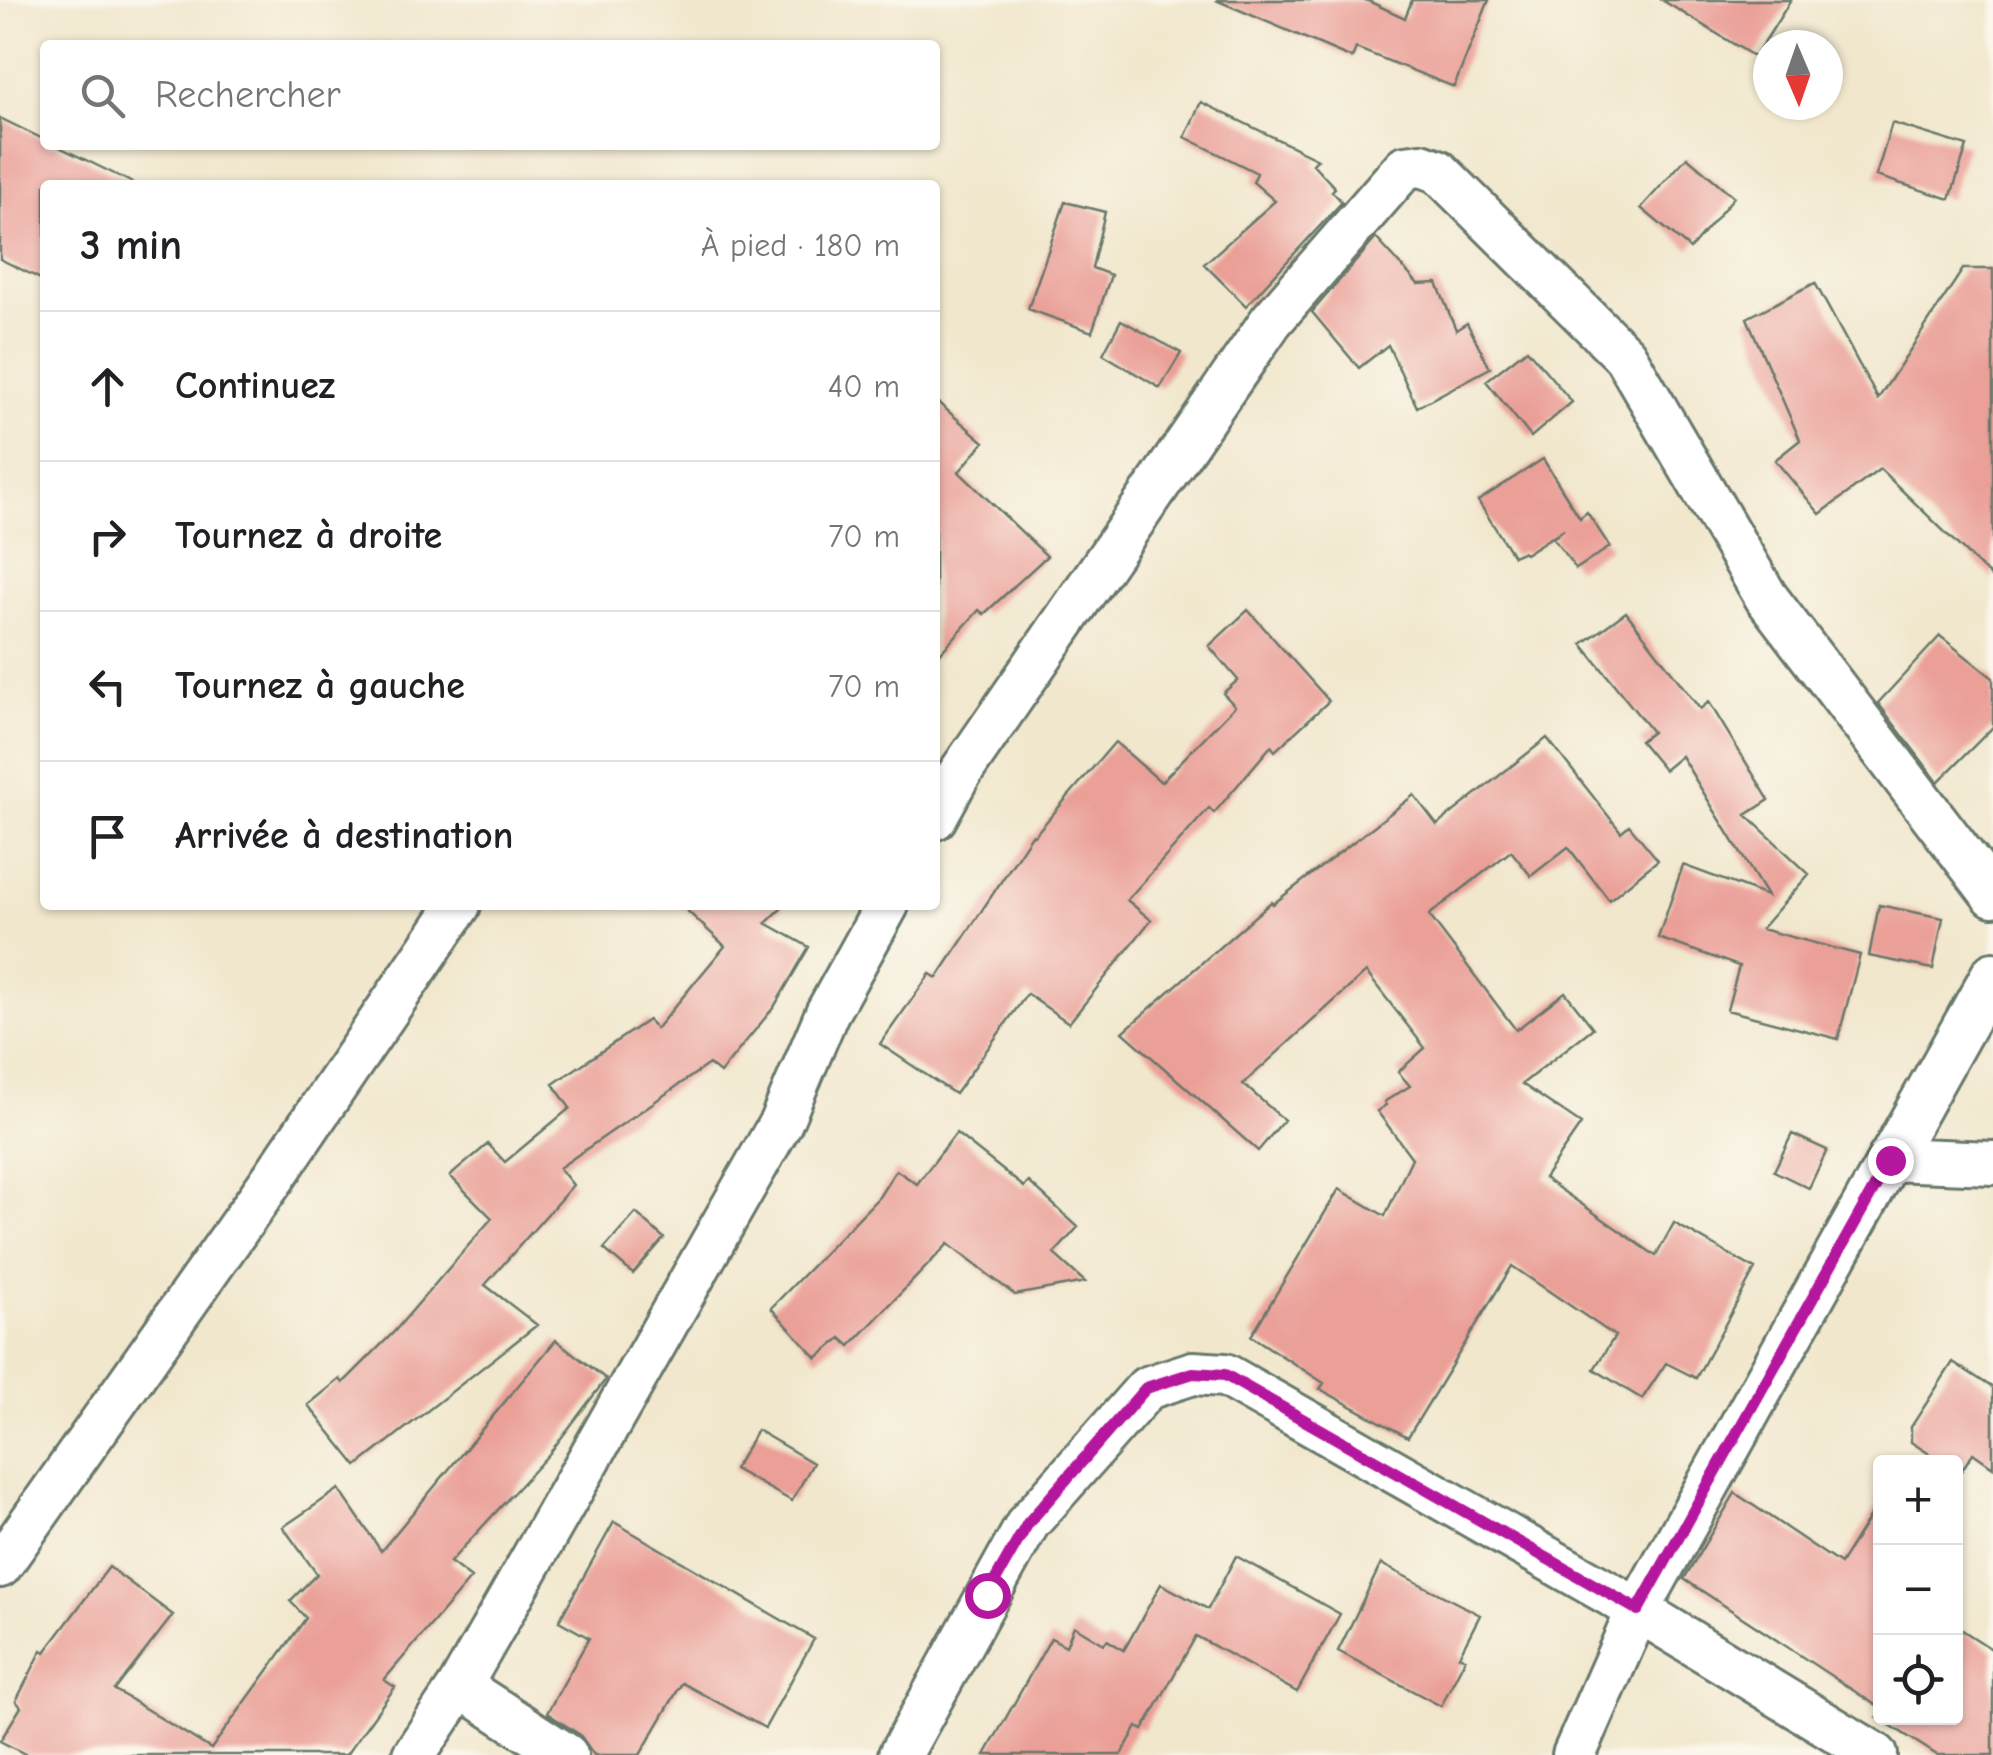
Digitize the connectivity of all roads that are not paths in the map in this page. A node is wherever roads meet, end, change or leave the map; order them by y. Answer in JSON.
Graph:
{"nodes":[{"id":1,"x":940,"y":809,"type":"edge"},
{"id":2,"x":1993,"y":896,"type":"edge"},
{"id":3,"x":457,"y":910,"type":"edge"},
{"id":4,"x":883,"y":910,"type":"edge"},
{"id":5,"x":1993,"y":974,"type":"edge"},
{"id":6,"x":1890,"y":1160,"type":"junction"},
{"id":7,"x":1993,"y":1164,"type":"edge"},
{"id":8,"x":0,"y":1566,"type":"edge"},
{"id":9,"x":1638,"y":1610,"type":"junction"},
{"id":10,"x":460,"y":1686,"type":"junction"},
{"id":11,"x":414,"y":1755,"type":"edge"},
{"id":12,"x":566,"y":1755,"type":"edge"},
{"id":13,"x":900,"y":1755,"type":"edge"},
{"id":14,"x":1574,"y":1755,"type":"edge"},
{"id":15,"x":1876,"y":1755,"type":"edge"}],
"edges":[{"from":1,"to":2,"type":"street"},
{"from":3,"to":8,"type":"street"},
{"from":4,"to":10,"type":"street"},
{"from":5,"to":6,"type":"street"},
{"from":6,"to":7,"type":"street"},
{"from":6,"to":9,"type":"street"},
{"from":9,"to":13,"type":"street"},
{"from":9,"to":14,"type":"street"},
{"from":9,"to":15,"type":"street"},
{"from":10,"to":11,"type":"street"},
{"from":10,"to":12,"type":"street"}]}
